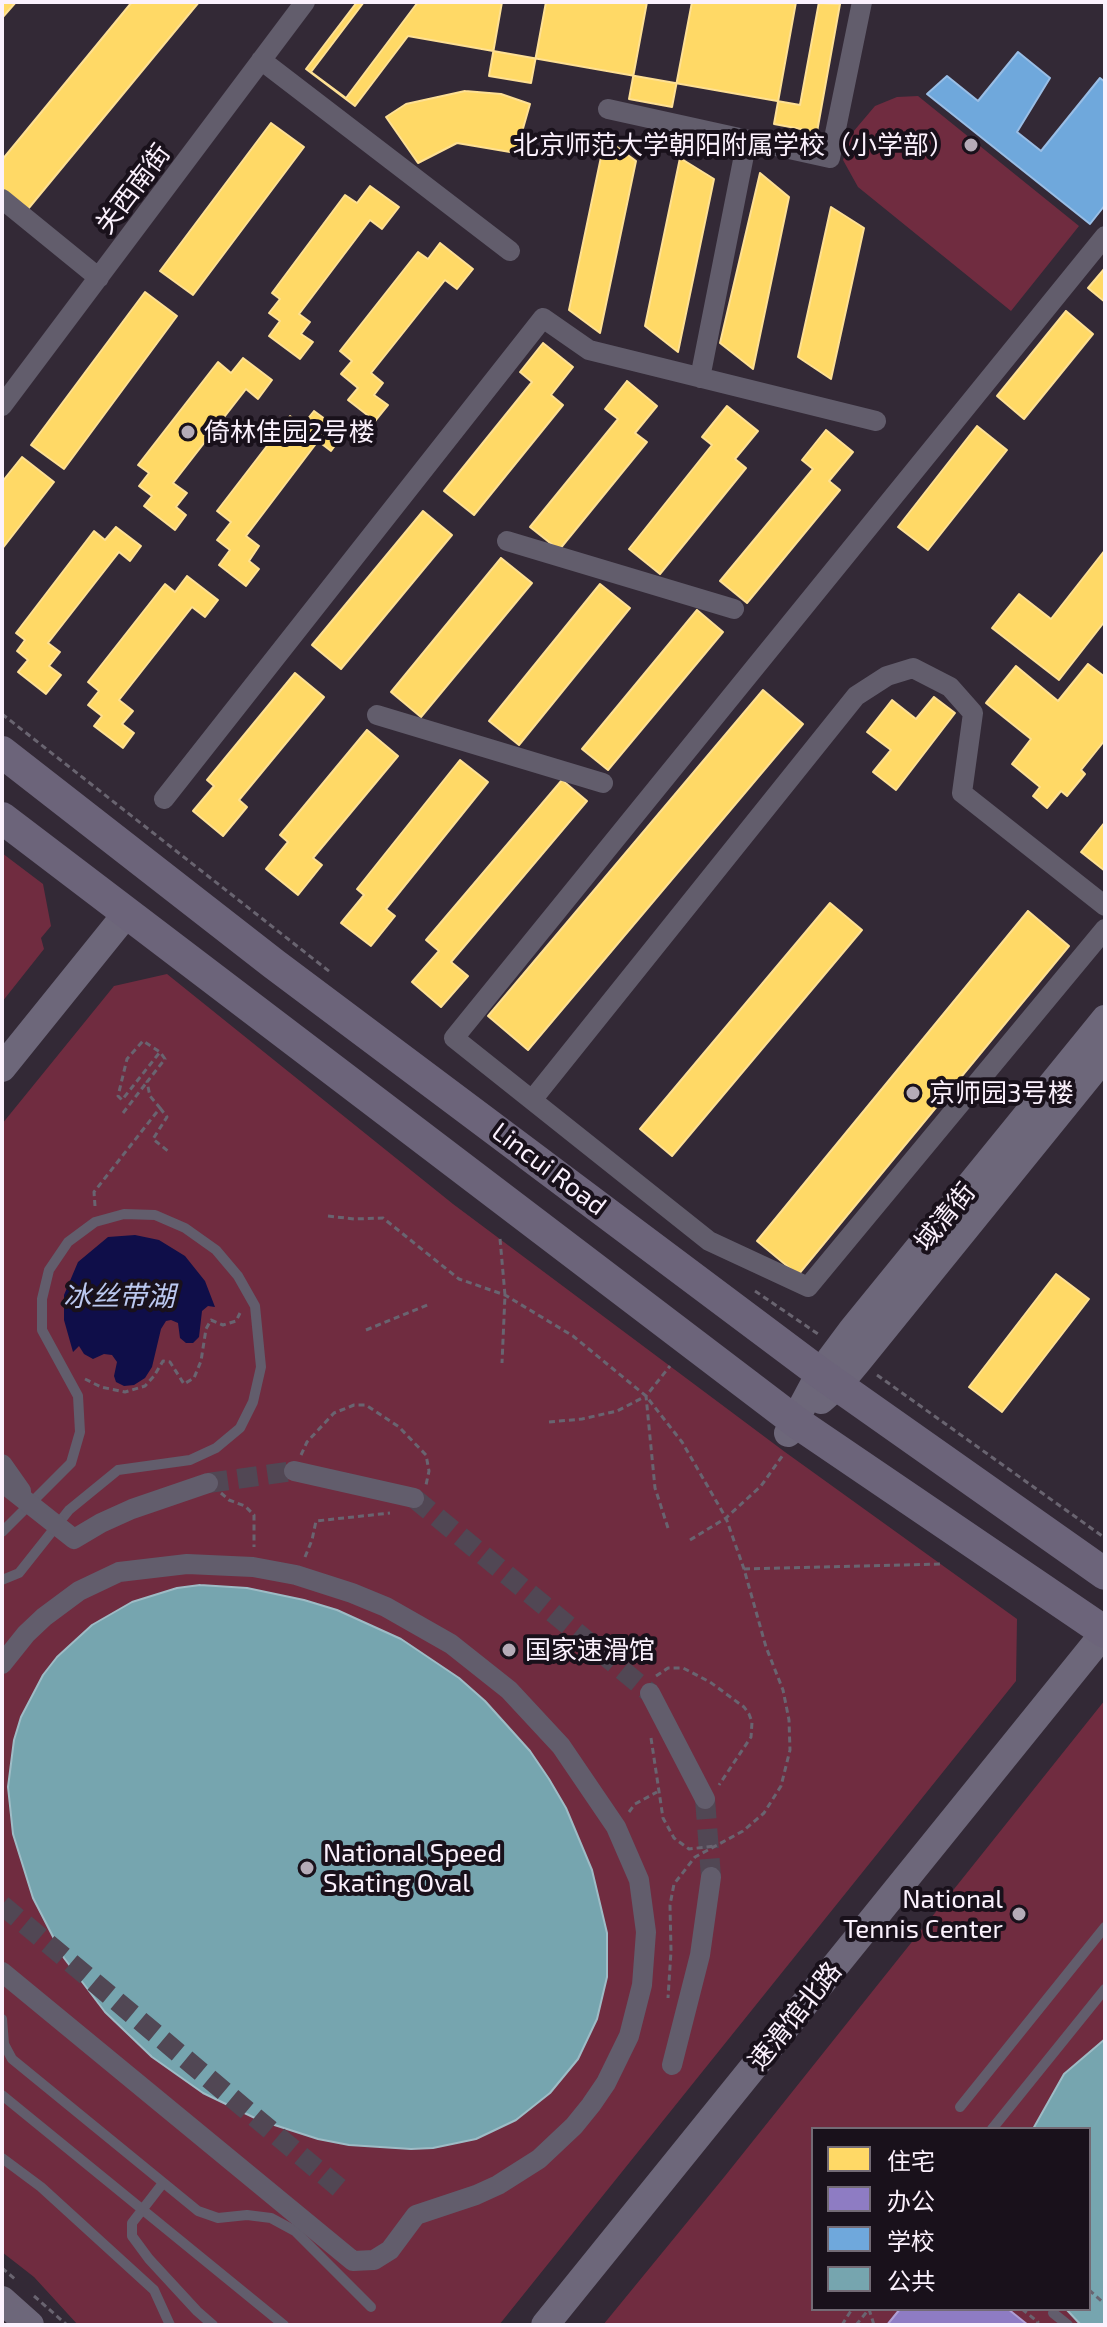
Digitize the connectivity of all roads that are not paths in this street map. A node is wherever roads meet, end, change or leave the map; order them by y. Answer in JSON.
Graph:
{"nodes":[{"id":1,"x":305,"y":2,"type":"edge"},
{"id":2,"x":862,"y":2,"type":"edge"},
{"id":3,"x":261,"y":60,"type":"junction"},
{"id":4,"x":608,"y":109,"type":"dead end"},
{"id":5,"x":747,"y":140,"type":"junction"},
{"id":6,"x":2,"y":199,"type":"edge"},
{"id":7,"x":1105,"y":236,"type":"edge"},
{"id":8,"x":510,"y":251,"type":"dead end"},
{"id":9,"x":99,"y":278,"type":"junction"},
{"id":10,"x":700,"y":378,"type":"junction"},
{"id":11,"x":2,"y":406,"type":"edge"},
{"id":12,"x":876,"y":421,"type":"dead end"},
{"id":13,"x":507,"y":541,"type":"dead end"},
{"id":14,"x":734,"y":609,"type":"dead end"},
{"id":15,"x":377,"y":715,"type":"dead end"},
{"id":16,"x":2,"y":752,"type":"edge"},
{"id":17,"x":603,"y":783,"type":"dead end"},
{"id":18,"x":164,"y":799,"type":"dead end"},
{"id":19,"x":2,"y":818,"type":"edge"},
{"id":20,"x":1105,"y":906,"type":"edge"},
{"id":21,"x":127,"y":913,"type":"junction"},
{"id":22,"x":1105,"y":929,"type":"edge"},
{"id":23,"x":1105,"y":1019,"type":"edge"},
{"id":24,"x":1105,"y":1056,"type":"edge"},
{"id":25,"x":2,"y":1068,"type":"edge"},
{"id":26,"x":532,"y":1100,"type":"junction"},
{"id":27,"x":781,"y":1343,"type":"junction"},
{"id":28,"x":829,"y":1379,"type":"junction"},
{"id":29,"x":747,"y":1385,"type":"junction"},
{"id":30,"x":881,"y":1415,"type":"junction"},
{"id":31,"x":790,"y":1436,"type":"junction"},
{"id":32,"x":850,"y":1459,"type":"junction"},
{"id":33,"x":2,"y":1464,"type":"edge"},
{"id":34,"x":294,"y":1471,"type":"tunnel mouth"},
{"id":35,"x":2,"y":1482,"type":"edge"},
{"id":36,"x":212,"y":1486,"type":"tunnel mouth"},
{"id":37,"x":420,"y":1493,"type":"tunnel mouth"},
{"id":38,"x":30,"y":1504,"type":"junction"},
{"id":39,"x":57,"y":1526,"type":"junction"},
{"id":40,"x":2,"y":1532,"type":"edge"},
{"id":41,"x":1074,"y":1552,"type":"junction"},
{"id":42,"x":1105,"y":1574,"type":"edge"},
{"id":43,"x":2,"y":1580,"type":"edge"},
{"id":44,"x":1045,"y":1591,"type":"junction"},
{"id":45,"x":1105,"y":1632,"type":"edge"},
{"id":46,"x":2,"y":1664,"type":"edge"},
{"id":47,"x":650,"y":1693,"type":"tunnel mouth"},
{"id":48,"x":705,"y":1799,"type":"tunnel mouth"},
{"id":49,"x":711,"y":1877,"type":"tunnel mouth"},
{"id":50,"x":1105,"y":1927,"type":"edge"},
{"id":51,"x":2,"y":1972,"type":"edge"},
{"id":52,"x":1105,"y":1989,"type":"edge"},
{"id":53,"x":2,"y":2019,"type":"edge"},
{"id":54,"x":672,"y":2065,"type":"dead end"},
{"id":55,"x":2,"y":2095,"type":"edge"},
{"id":56,"x":960,"y":2107,"type":"dead end"},
{"id":57,"x":994,"y":2127,"type":"edge"},
{"id":58,"x":2,"y":2158,"type":"edge"},
{"id":59,"x":163,"y":2183,"type":"junction"},
{"id":60,"x":2,"y":2300,"type":"edge"},
{"id":61,"x":371,"y":2307,"type":"dead end"},
{"id":62,"x":1053,"y":2313,"type":"dead end"},
{"id":63,"x":30,"y":2325,"type":"edge"},
{"id":64,"x":170,"y":2325,"type":"edge"},
{"id":65,"x":213,"y":2325,"type":"edge"},
{"id":66,"x":284,"y":2325,"type":"edge"},
{"id":67,"x":545,"y":2325,"type":"edge"},
{"id":68,"x":1068,"y":2325,"type":"edge"}],
"edges":[{"from":1,"to":3,"type":"street","name":"关西南街"},
{"from":2,"to":5,"type":"street"},
{"from":3,"to":8,"type":"street"},
{"from":3,"to":9,"type":"street","name":"关西南街"},
{"from":4,"to":5,"type":"street"},
{"from":5,"to":10,"type":"street"},
{"from":6,"to":9,"type":"street"},
{"from":7,"to":26,"type":"street"},
{"from":9,"to":11,"type":"street","name":"关西南街"},
{"from":10,"to":12,"type":"street"},
{"from":10,"to":18,"type":"street"},
{"from":13,"to":14,"type":"street"},
{"from":15,"to":17,"type":"street"},
{"from":16,"to":27,"type":"main road","name":"Lincui Road"},
{"from":19,"to":21,"type":"main road","name":"Lincui Road"},
{"from":20,"to":26,"type":"street"},
{"from":21,"to":25,"type":"street"},
{"from":21,"to":29,"type":"main road","name":"Lincui Road"},
{"from":22,"to":26,"type":"street"},
{"from":23,"to":28,"type":"street","name":"域清街"},
{"from":24,"to":28,"type":"street","name":"域清街"},
{"from":27,"to":28,"type":"main road","name":"Lincui Road"},
{"from":27,"to":29,"type":"main road"},
{"from":28,"to":30,"type":"main road","name":"Lincui Road"},
{"from":28,"to":31,"type":"street","name":"域清街"},
{"from":29,"to":31,"type":"main road","name":"Lincui Road"},
{"from":30,"to":32,"type":"main road"},
{"from":30,"to":41,"type":"main road","name":"Lincui Road"},
{"from":31,"to":32,"type":"main road","name":"Lincui Road"},
{"from":32,"to":44,"type":"main road","name":"Lincui Road"},
{"from":33,"to":38,"type":"street"},
{"from":34,"to":37,"type":"street"},
{"from":35,"to":38,"type":"street"},
{"from":36,"to":39,"type":"street"},
{"from":38,"to":39,"type":"street"},
{"from":38,"to":39,"type":"lane"},
{"from":38,"to":40,"type":"lane"},
{"from":39,"to":43,"type":"lane"},
{"from":41,"to":42,"type":"main road","name":"Lincui Road"},
{"from":41,"to":44,"type":"main road"},
{"from":44,"to":45,"type":"main road","name":"Lincui Road"},
{"from":45,"to":67,"type":"street","name":"速滑馆北路"},
{"from":46,"to":51,"type":"street"},
{"from":47,"to":48,"type":"street"},
{"from":49,"to":54,"type":"street"},
{"from":50,"to":56,"type":"lane"},
{"from":52,"to":57,"type":"lane"},
{"from":53,"to":59,"type":"lane"},
{"from":55,"to":66,"type":"lane"},
{"from":58,"to":64,"type":"lane"},
{"from":59,"to":61,"type":"lane"},
{"from":59,"to":65,"type":"lane"},
{"from":60,"to":63,"type":"street"},
{"from":62,"to":68,"type":"lane"}]}
